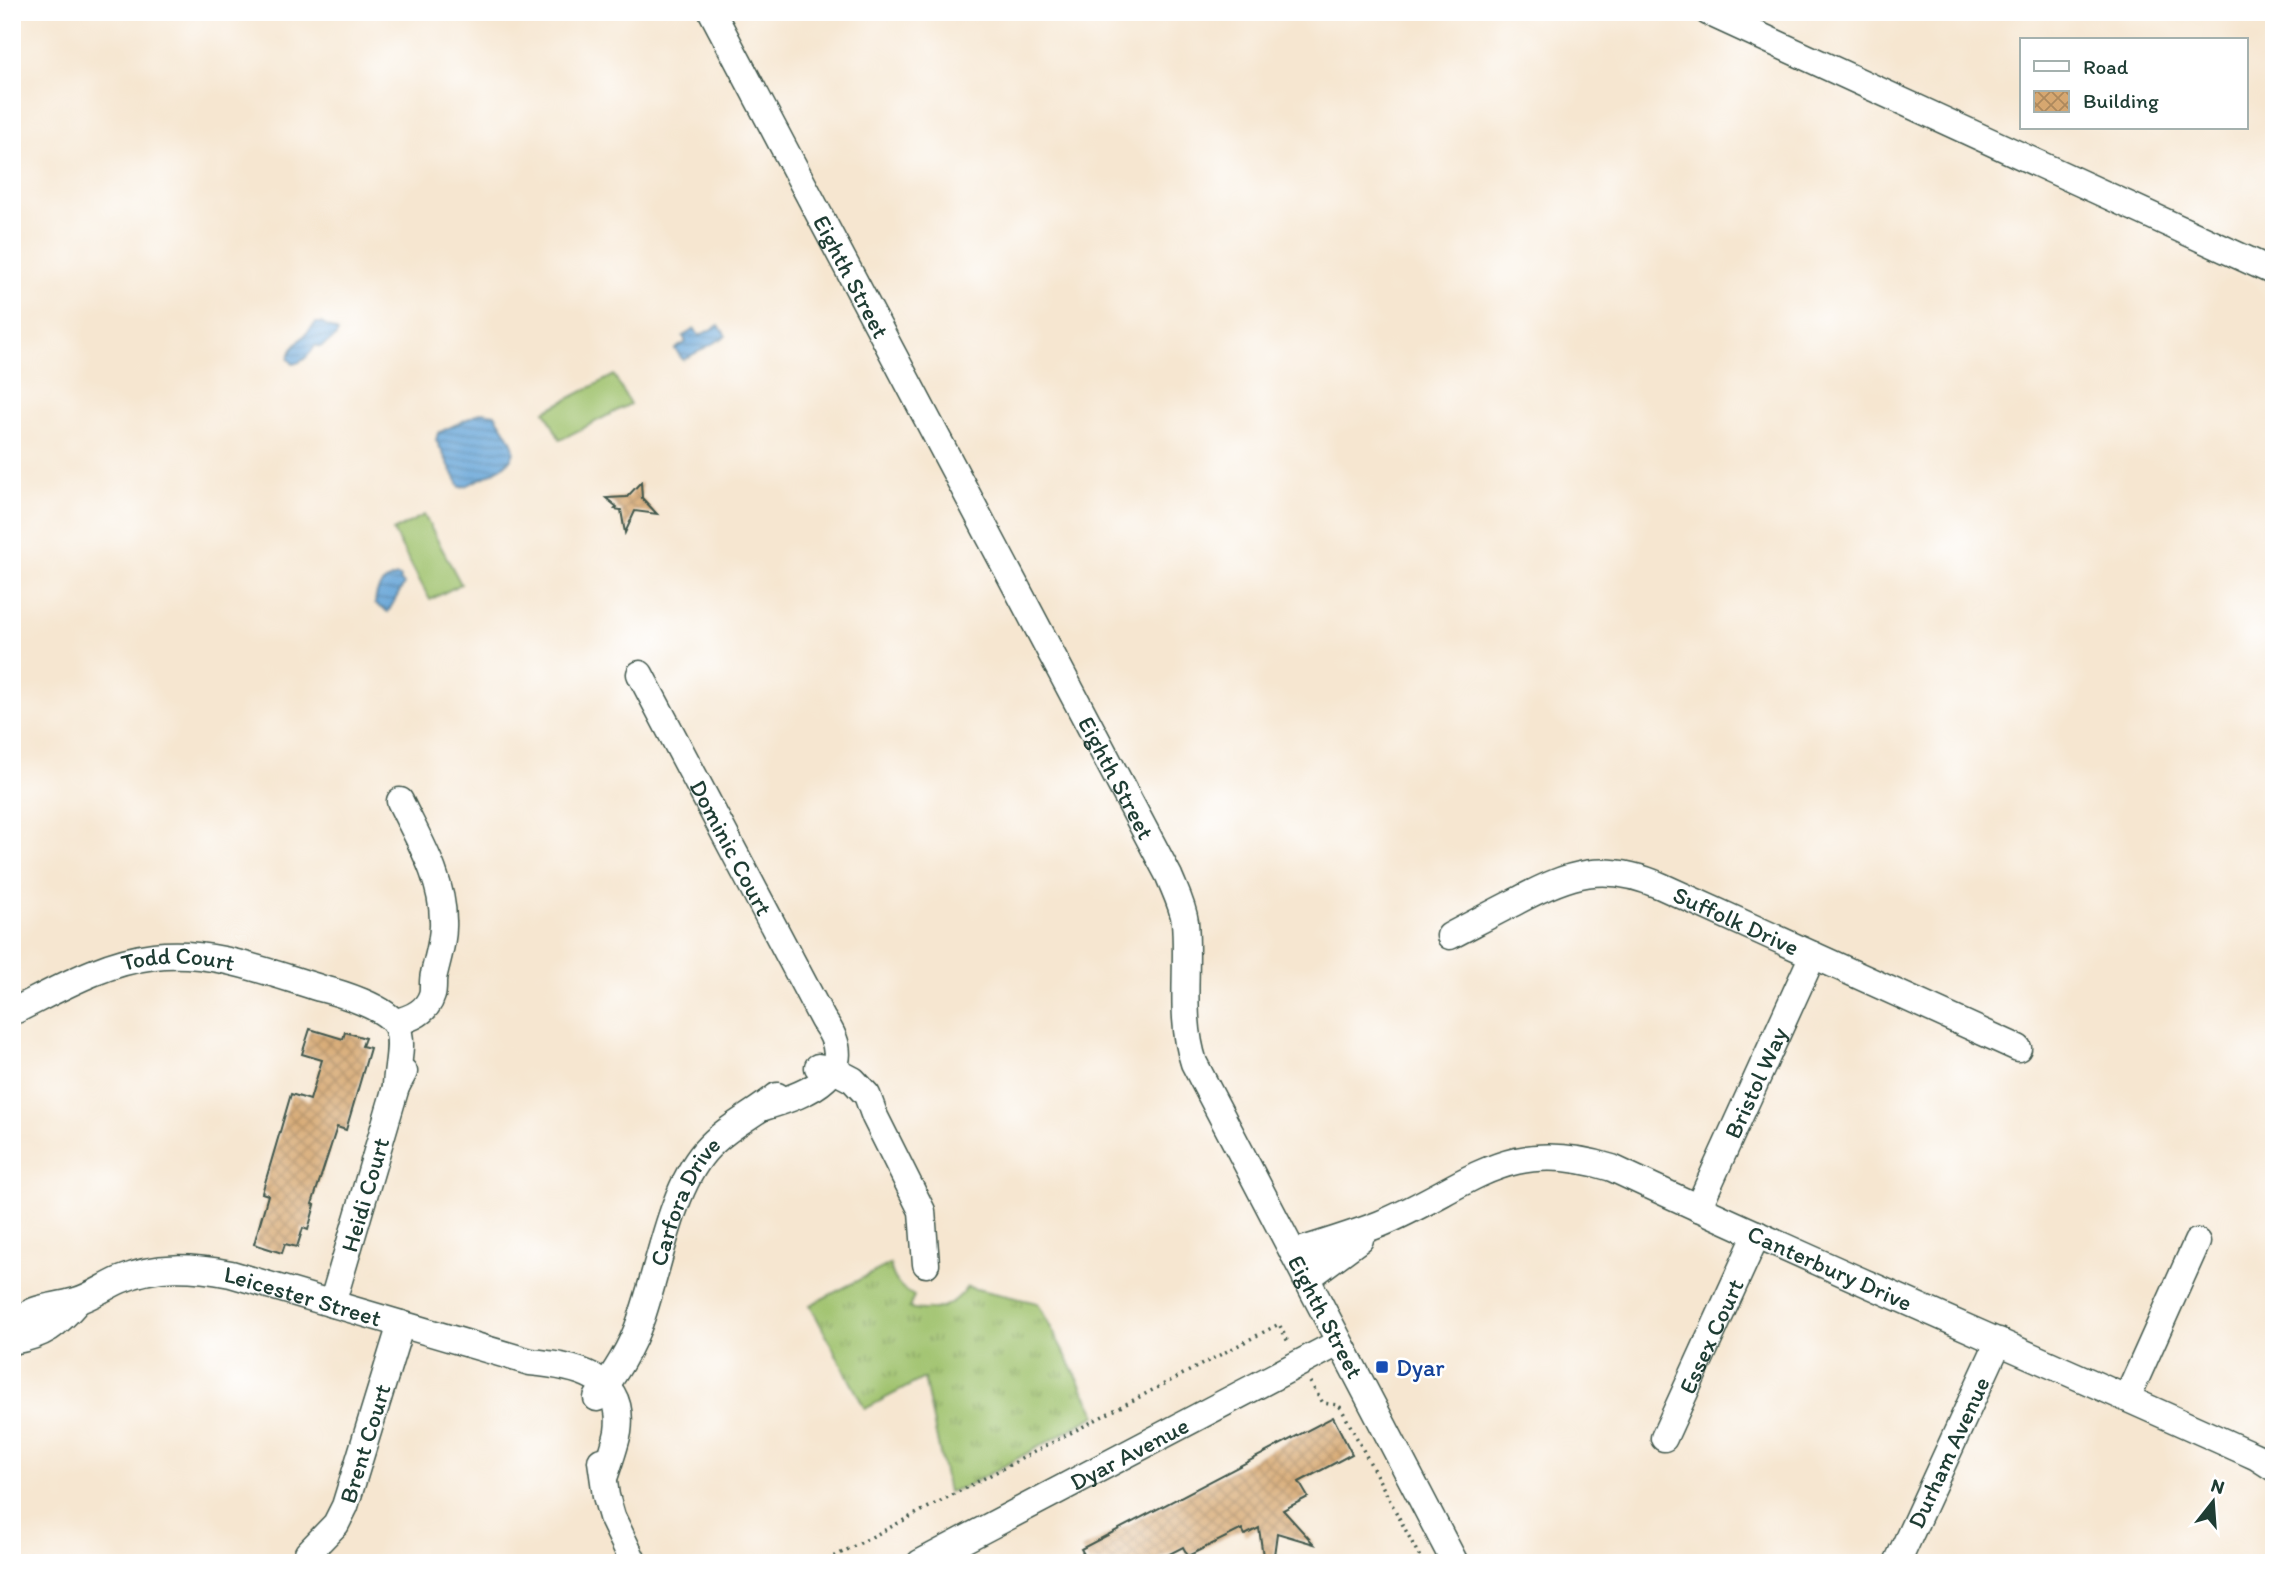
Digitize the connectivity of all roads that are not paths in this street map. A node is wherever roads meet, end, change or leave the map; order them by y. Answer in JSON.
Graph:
{"nodes":[{"id":1,"x":712,"y":12,"type":"edge"},
{"id":2,"x":1708,"y":12,"type":"edge"},
{"id":3,"x":2274,"y":272,"type":"edge"},
{"id":4,"x":640,"y":674,"type":"dead end"},
{"id":5,"x":400,"y":801,"type":"dead end"},
{"id":6,"x":1450,"y":936,"type":"dead end"},
{"id":7,"x":1813,"y":956,"type":"junction"},
{"id":8,"x":16,"y":1010,"type":"dead end"},
{"id":9,"x":401,"y":1018,"type":"junction"},
{"id":10,"x":2018,"y":1048,"type":"dead end"},
{"id":11,"x":826,"y":1071,"type":"junction"},
{"id":12,"x":1698,"y":1208,"type":"junction"},
{"id":13,"x":1381,"y":1223,"type":"junction"},
{"id":14,"x":1757,"y":1234,"type":"junction"},
{"id":15,"x":2197,"y":1242,"type":"dead end"},
{"id":16,"x":1293,"y":1253,"type":"junction"},
{"id":17,"x":926,"y":1264,"type":"dead end"},
{"id":18,"x":1306,"y":1279,"type":"junction"},
{"id":19,"x":78,"y":1301,"type":"junction"},
{"id":20,"x":331,"y":1304,"type":"junction"},
{"id":21,"x":401,"y":1324,"type":"junction"},
{"id":22,"x":12,"y":1325,"type":"edge"},
{"id":23,"x":12,"y":1341,"type":"edge"},
{"id":24,"x":1999,"y":1341,"type":"junction"},
{"id":25,"x":1338,"y":1343,"type":"junction"},
{"id":26,"x":605,"y":1393,"type":"junction"},
{"id":27,"x":2127,"y":1398,"type":"junction"},
{"id":28,"x":1664,"y":1437,"type":"dead end"},
{"id":29,"x":2274,"y":1468,"type":"edge"},
{"id":30,"x":308,"y":1553,"type":"dead end"},
{"id":31,"x":634,"y":1562,"type":"edge"},
{"id":32,"x":920,"y":1563,"type":"edge"},
{"id":33,"x":1455,"y":1563,"type":"edge"},
{"id":34,"x":1897,"y":1563,"type":"edge"}],
"edges":[{"from":1,"to":16,"type":"street","name":"Eighth Street"},
{"from":2,"to":3,"type":"street"},
{"from":4,"to":11,"type":"street","name":"Dominic Court"},
{"from":5,"to":9,"type":"street"},
{"from":6,"to":7,"type":"street","name":"Suffolk Drive"},
{"from":7,"to":10,"type":"street","name":"Suffolk Drive"},
{"from":7,"to":12,"type":"street","name":"Bristol Way"},
{"from":8,"to":9,"type":"street","name":"Todd Court"},
{"from":9,"to":20,"type":"street","name":"Heidi Court"},
{"from":11,"to":17,"type":"street"},
{"from":11,"to":26,"type":"street","name":"Carfora Drive"},
{"from":12,"to":13,"type":"street","name":"Canterbury Drive"},
{"from":12,"to":14,"type":"street","name":"Canterbury Drive"},
{"from":13,"to":16,"type":"street","name":"Canterbury Drive"},
{"from":13,"to":18,"type":"street","name":"Canterbury Drive"},
{"from":14,"to":24,"type":"street","name":"Canterbury Drive"},
{"from":14,"to":28,"type":"street","name":"Essex Court"},
{"from":15,"to":27,"type":"street"},
{"from":16,"to":18,"type":"street","name":"Eighth Street"},
{"from":18,"to":25,"type":"street","name":"Eighth Street"},
{"from":19,"to":20,"type":"street","name":"Leicester Street"},
{"from":19,"to":22,"type":"street","name":"Leicester Street"},
{"from":19,"to":23,"type":"street","name":"Leicester Street"},
{"from":20,"to":21,"type":"street","name":"Leicester Street"},
{"from":21,"to":26,"type":"street","name":"Leicester Street"},
{"from":21,"to":30,"type":"street","name":"Brent Court"},
{"from":24,"to":27,"type":"street","name":"Canterbury Drive"},
{"from":24,"to":34,"type":"street","name":"Durham Avenue"},
{"from":25,"to":32,"type":"street","name":"Dyar Avenue"},
{"from":25,"to":33,"type":"street","name":"Eighth Street"},
{"from":26,"to":31,"type":"street"},
{"from":27,"to":29,"type":"street","name":"Canterbury Drive"}]}
